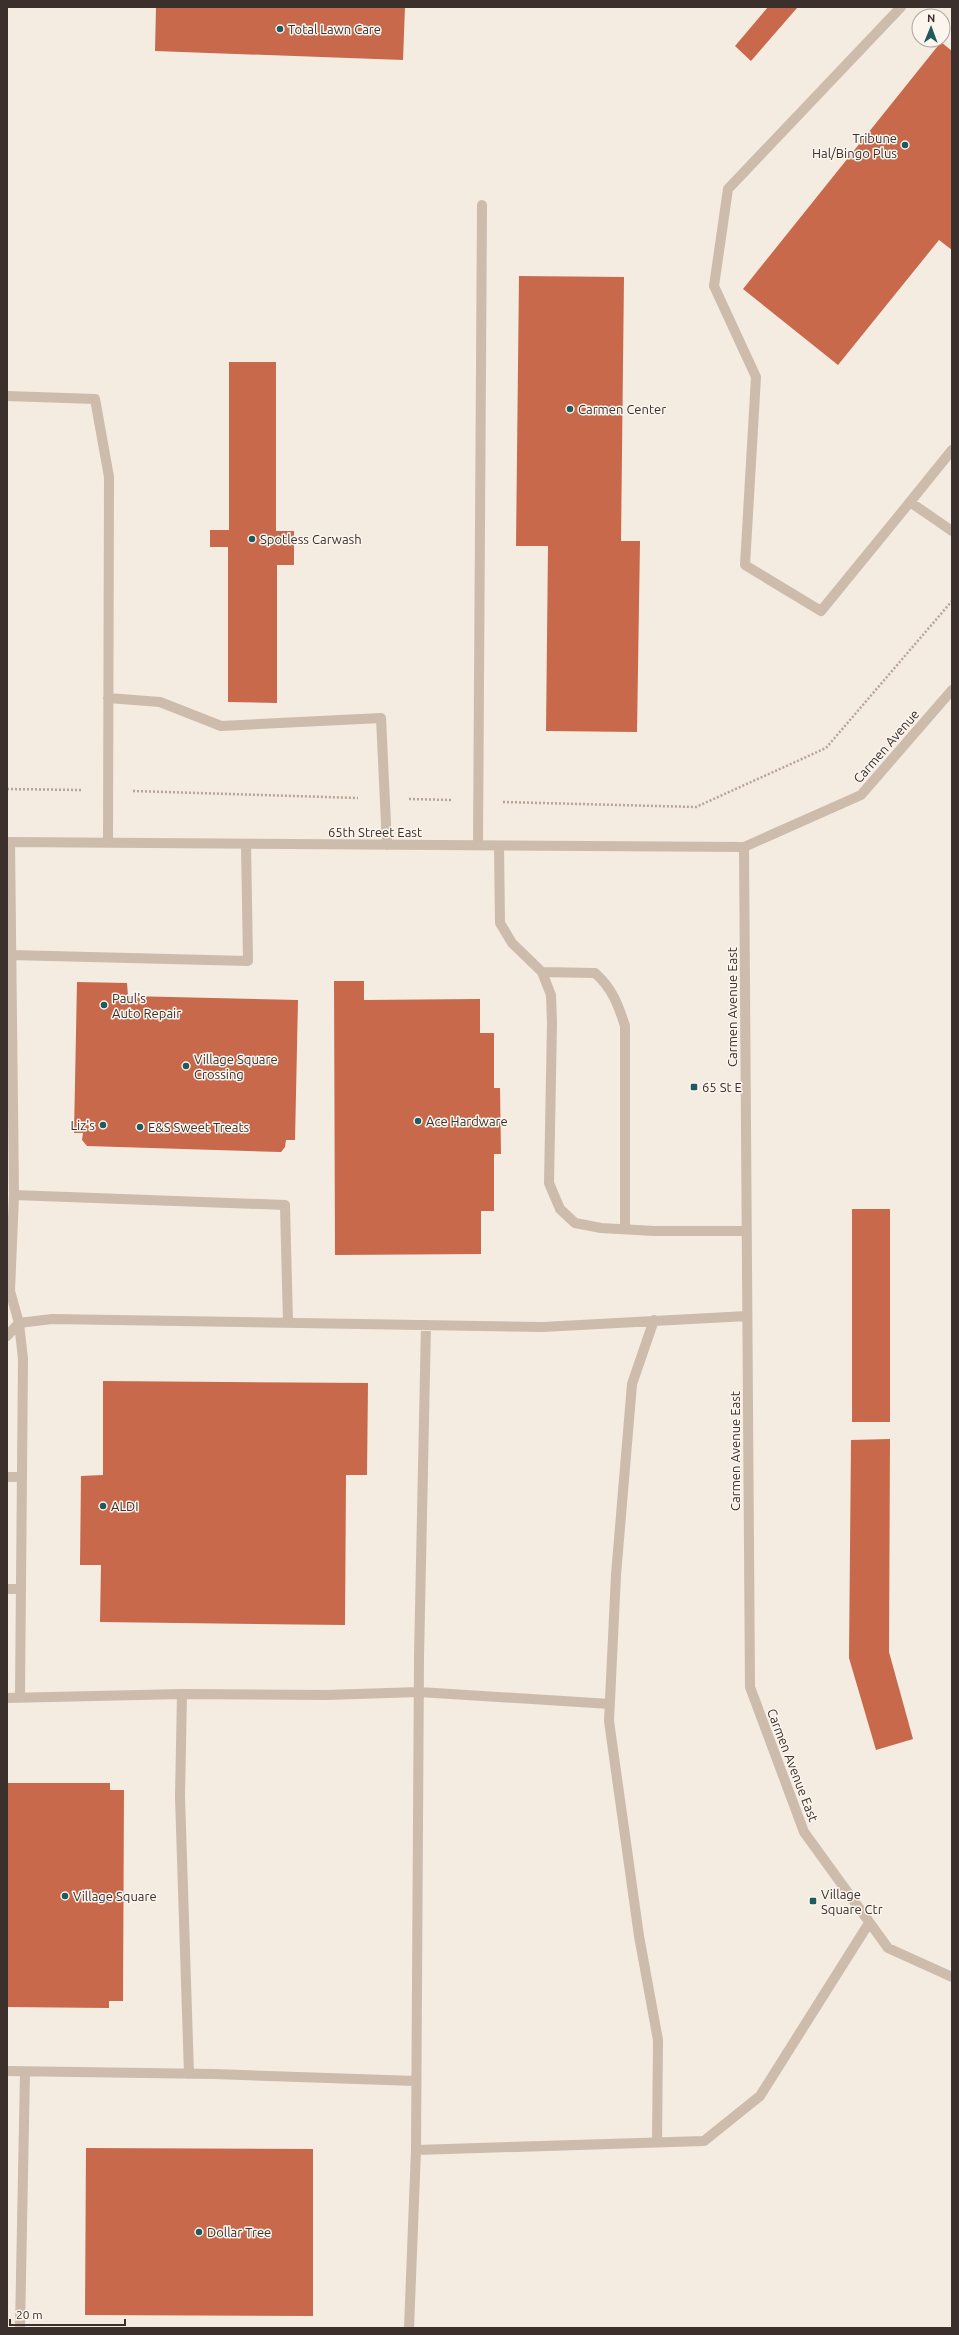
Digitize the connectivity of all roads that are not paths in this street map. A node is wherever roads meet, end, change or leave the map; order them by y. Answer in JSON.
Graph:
{"nodes":[{"id":1,"x":900,"y":7,"type":"edge"},
{"id":2,"x":482,"y":205,"type":"dead end"},
{"id":3,"x":7,"y":396,"type":"edge"},
{"id":4,"x":952,"y":450,"type":"edge"},
{"id":5,"x":910,"y":502,"type":"junction"},
{"id":6,"x":952,"y":531,"type":"edge"},
{"id":7,"x":952,"y":690,"type":"edge"},
{"id":8,"x":108,"y":698,"type":"junction"},
{"id":9,"x":8,"y":842,"type":"edge"},
{"id":10,"x":108,"y":843,"type":"junction"},
{"id":11,"x":246,"y":844,"type":"junction"},
{"id":12,"x":388,"y":845,"type":"junction"},
{"id":13,"x":478,"y":845,"type":"junction"},
{"id":14,"x":499,"y":846,"type":"junction"},
{"id":15,"x":744,"y":847,"type":"junction"},
{"id":16,"x":11,"y":955,"type":"junction"},
{"id":17,"x":542,"y":972,"type":"junction"},
{"id":18,"x":14,"y":1196,"type":"junction"},
{"id":19,"x":625,"y":1229,"type":"junction"},
{"id":20,"x":746,"y":1231,"type":"junction"},
{"id":21,"x":747,"y":1316,"type":"junction"},
{"id":22,"x":654,"y":1320,"type":"junction"},
{"id":23,"x":288,"y":1322,"type":"junction"},
{"id":24,"x":19,"y":1323,"type":"junction"},
{"id":25,"x":426,"y":1325,"type":"junction"},
{"id":26,"x":7,"y":1336,"type":"edge"},
{"id":27,"x":7,"y":1477,"type":"edge"},
{"id":28,"x":20,"y":1477,"type":"junction"},
{"id":29,"x":7,"y":1588,"type":"edge"},
{"id":30,"x":21,"y":1589,"type":"junction"},
{"id":31,"x":419,"y":1692,"type":"junction"},
{"id":32,"x":182,"y":1694,"type":"junction"},
{"id":33,"x":20,"y":1696,"type":"junction"},
{"id":34,"x":7,"y":1698,"type":"edge"},
{"id":35,"x":610,"y":1704,"type":"junction"},
{"id":36,"x":869,"y":1922,"type":"junction"},
{"id":37,"x":952,"y":1976,"type":"edge"},
{"id":38,"x":7,"y":2071,"type":"edge"},
{"id":39,"x":25,"y":2072,"type":"junction"},
{"id":40,"x":189,"y":2074,"type":"junction"},
{"id":41,"x":416,"y":2081,"type":"junction"},
{"id":42,"x":657,"y":2142,"type":"junction"},
{"id":43,"x":416,"y":2150,"type":"junction"},
{"id":44,"x":20,"y":2328,"type":"edge"},
{"id":45,"x":409,"y":2328,"type":"edge"}],
"edges":[{"from":1,"to":5,"type":"street"},
{"from":2,"to":13,"type":"street"},
{"from":3,"to":8,"type":"street"},
{"from":4,"to":5,"type":"street"},
{"from":5,"to":6,"type":"street"},
{"from":7,"to":15,"type":"street","name":"Carmen Avenue"},
{"from":8,"to":10,"type":"street"},
{"from":8,"to":12,"type":"street"},
{"from":9,"to":10,"type":"street","name":"65th Street East"},
{"from":9,"to":16,"type":"street"},
{"from":10,"to":11,"type":"street","name":"65th Street East"},
{"from":11,"to":12,"type":"street","name":"65th Street East"},
{"from":11,"to":16,"type":"street"},
{"from":12,"to":13,"type":"street","name":"65th Street East"},
{"from":13,"to":14,"type":"street","name":"65th Street East"},
{"from":14,"to":15,"type":"street","name":"65th Street East"},
{"from":14,"to":17,"type":"street"},
{"from":15,"to":20,"type":"street","name":"Carmen Avenue East"},
{"from":16,"to":18,"type":"street"},
{"from":17,"to":19,"type":"street"},
{"from":17,"to":19,"type":"street"},
{"from":18,"to":23,"type":"street"},
{"from":18,"to":24,"type":"street"},
{"from":19,"to":20,"type":"street"},
{"from":20,"to":21,"type":"street","name":"Carmen Avenue East"},
{"from":21,"to":22,"type":"street"},
{"from":21,"to":36,"type":"street","name":"Carmen Avenue East"},
{"from":22,"to":25,"type":"street"},
{"from":22,"to":35,"type":"street"},
{"from":23,"to":24,"type":"street"},
{"from":23,"to":25,"type":"street"},
{"from":24,"to":26,"type":"street"},
{"from":24,"to":28,"type":"street"},
{"from":25,"to":31,"type":"street"},
{"from":27,"to":28,"type":"street"},
{"from":28,"to":30,"type":"street"},
{"from":29,"to":30,"type":"street"},
{"from":30,"to":33,"type":"street"},
{"from":31,"to":32,"type":"street"},
{"from":31,"to":35,"type":"street"},
{"from":31,"to":41,"type":"street"},
{"from":32,"to":33,"type":"street"},
{"from":32,"to":40,"type":"street"},
{"from":33,"to":34,"type":"street"},
{"from":35,"to":42,"type":"street"},
{"from":36,"to":37,"type":"street","name":"Carmen Avenue East"},
{"from":36,"to":42,"type":"street"},
{"from":38,"to":39,"type":"street"},
{"from":39,"to":40,"type":"street"},
{"from":39,"to":44,"type":"street"},
{"from":40,"to":41,"type":"street"},
{"from":41,"to":43,"type":"street"},
{"from":42,"to":43,"type":"street"},
{"from":43,"to":45,"type":"street"}]}
